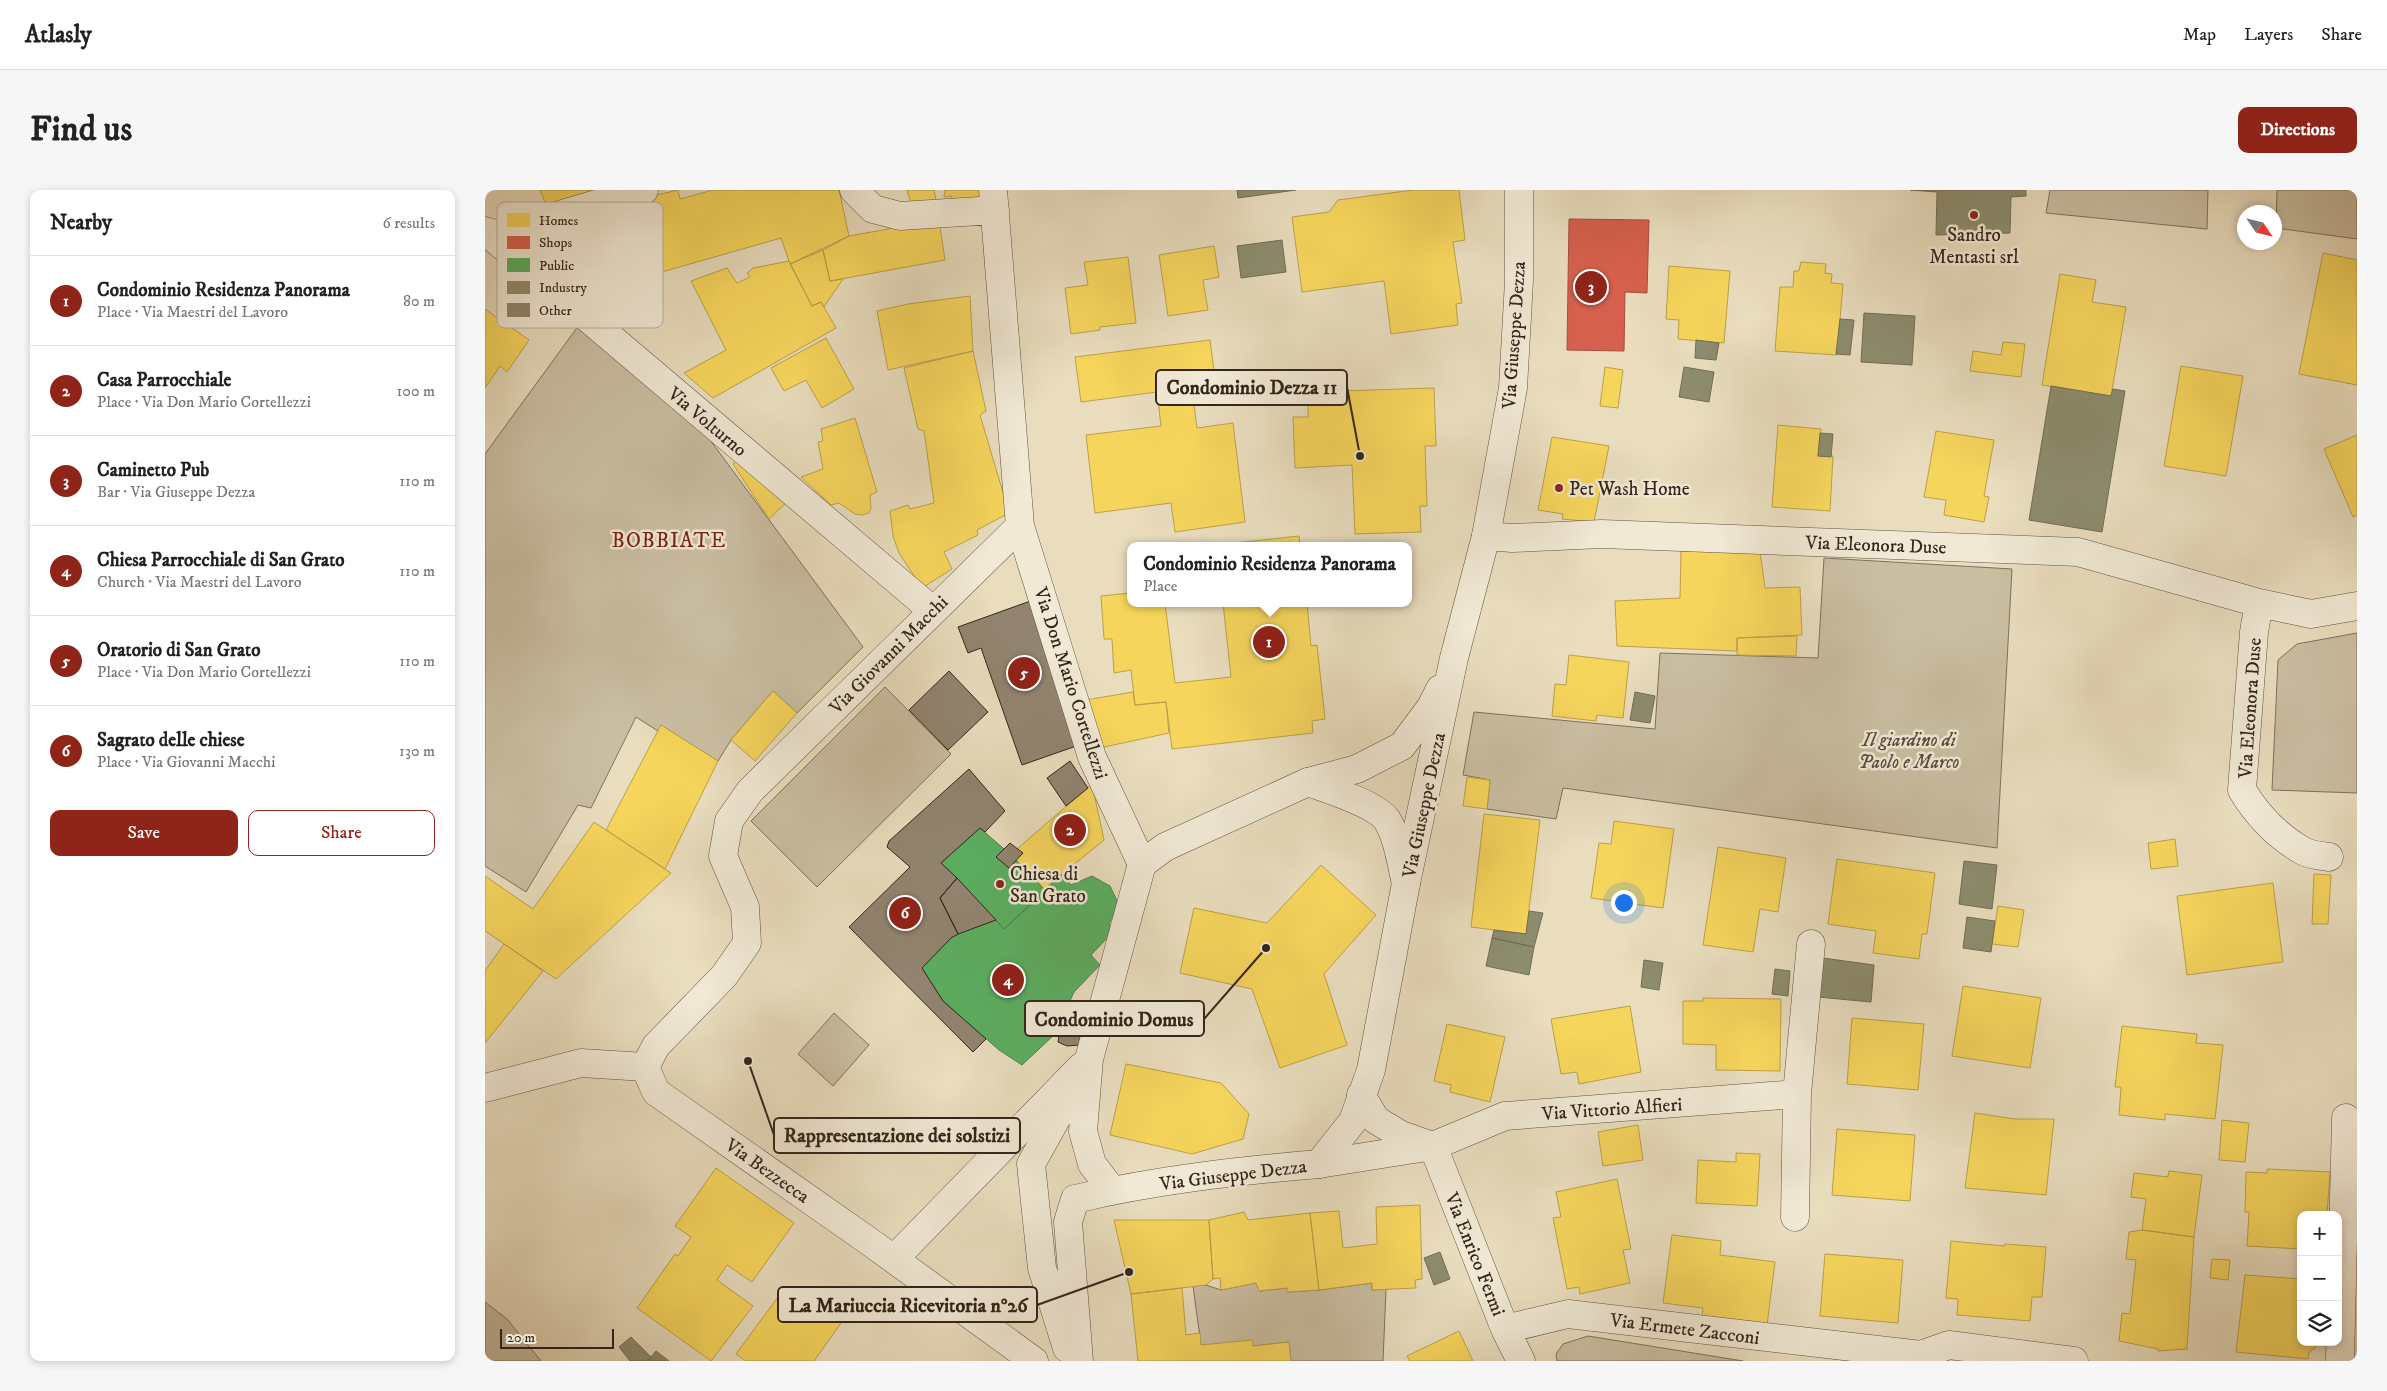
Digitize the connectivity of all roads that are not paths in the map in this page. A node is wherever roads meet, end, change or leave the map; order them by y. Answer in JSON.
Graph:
{"nodes":[{"id":1,"x":644,"y":190,"type":"edge"},
{"id":2,"x":854,"y":190,"type":"edge"},
{"id":3,"x":1519,"y":190,"type":"edge"},
{"id":4,"x":994,"y":200,"type":"edge"},
{"id":5,"x":600,"y":202,"type":"edge"},
{"id":6,"x":597,"y":328,"type":"edge"},
{"id":7,"x":1020,"y":526,"type":"junction"},
{"id":8,"x":1486,"y":536,"type":"junction"},
{"id":9,"x":2259,"y":603,"type":"junction"},
{"id":10,"x":2357,"y":606,"type":"edge"},
{"id":11,"x":932,"y":610,"type":"junction"},
{"id":12,"x":1454,"y":658,"type":"junction"},
{"id":13,"x":1308,"y":782,"type":"junction"},
{"id":14,"x":2329,"y":858,"type":"dead end"},
{"id":15,"x":1142,"y":864,"type":"junction"},
{"id":16,"x":1406,"y":883,"type":"junction"},
{"id":17,"x":1811,"y":944,"type":"dead end"},
{"id":18,"x":1089,"y":1059,"type":"junction"},
{"id":19,"x":645,"y":1067,"type":"junction"},
{"id":20,"x":485,"y":1088,"type":"edge"},
{"id":21,"x":1797,"y":1094,"type":"junction"},
{"id":22,"x":1361,"y":1095,"type":"junction"},
{"id":23,"x":2346,"y":1118,"type":"dead end"},
{"id":24,"x":1433,"y":1146,"type":"junction"},
{"id":25,"x":1319,"y":1164,"type":"junction"},
{"id":26,"x":1112,"y":1190,"type":"junction"},
{"id":27,"x":1795,"y":1217,"type":"dead end"},
{"id":28,"x":894,"y":1259,"type":"junction"},
{"id":29,"x":1505,"y":1329,"type":"junction"},
{"id":30,"x":1034,"y":1361,"type":"edge"},
{"id":31,"x":1071,"y":1361,"type":"edge"},
{"id":32,"x":1079,"y":1361,"type":"edge"},
{"id":33,"x":1521,"y":1361,"type":"edge"},
{"id":34,"x":2074,"y":1361,"type":"edge"},
{"id":35,"x":2340,"y":1361,"type":"edge"}],
"edges":[{"from":1,"to":5,"type":"street"},
{"from":2,"to":4,"type":"street"},
{"from":3,"to":8,"type":"street","name":"Via Giuseppe Dezza"},
{"from":4,"to":7,"type":"street"},
{"from":6,"to":11,"type":"street","name":"Via Volturno"},
{"from":7,"to":11,"type":"street","name":"Via Giovanni Macchi"},
{"from":7,"to":15,"type":"street","name":"Via Don Mario Cortellezzi"},
{"from":8,"to":9,"type":"street","name":"Via Eleonora Duse"},
{"from":8,"to":12,"type":"street","name":"Via Giuseppe Dezza"},
{"from":9,"to":10,"type":"street","name":"Via Eleonora Duse"},
{"from":9,"to":14,"type":"street","name":"Via Eleonora Duse"},
{"from":11,"to":19,"type":"street","name":"Via Giovanni Macchi"},
{"from":12,"to":13,"type":"street"},
{"from":12,"to":16,"type":"street","name":"Via Giuseppe Dezza"},
{"from":13,"to":15,"type":"street"},
{"from":13,"to":16,"type":"street"},
{"from":15,"to":18,"type":"street"},
{"from":16,"to":22,"type":"street","name":"Via Giuseppe Dezza"},
{"from":17,"to":21,"type":"street"},
{"from":18,"to":26,"type":"street"},
{"from":18,"to":28,"type":"street"},
{"from":18,"to":31,"type":"street"},
{"from":19,"to":20,"type":"street"},
{"from":19,"to":28,"type":"street","name":"Via Bezzecca"},
{"from":21,"to":24,"type":"street","name":"Via Vittorio Alfieri"},
{"from":21,"to":27,"type":"street"},
{"from":22,"to":24,"type":"street"},
{"from":22,"to":25,"type":"street","name":"Via Giuseppe Dezza"},
{"from":23,"to":35,"type":"street"},
{"from":24,"to":25,"type":"street","name":"Via Vittorio Alfieri"},
{"from":24,"to":29,"type":"street","name":"Via Enrico Fermi"},
{"from":25,"to":26,"type":"street","name":"Via Giuseppe Dezza"},
{"from":26,"to":32,"type":"street","name":"Via Giuseppe Dezza"},
{"from":28,"to":30,"type":"street","name":"Via Bezzecca"},
{"from":29,"to":33,"type":"street","name":"Via Enrico Fermi"},
{"from":29,"to":34,"type":"street","name":"Via Ermete Zacconi"}]}
